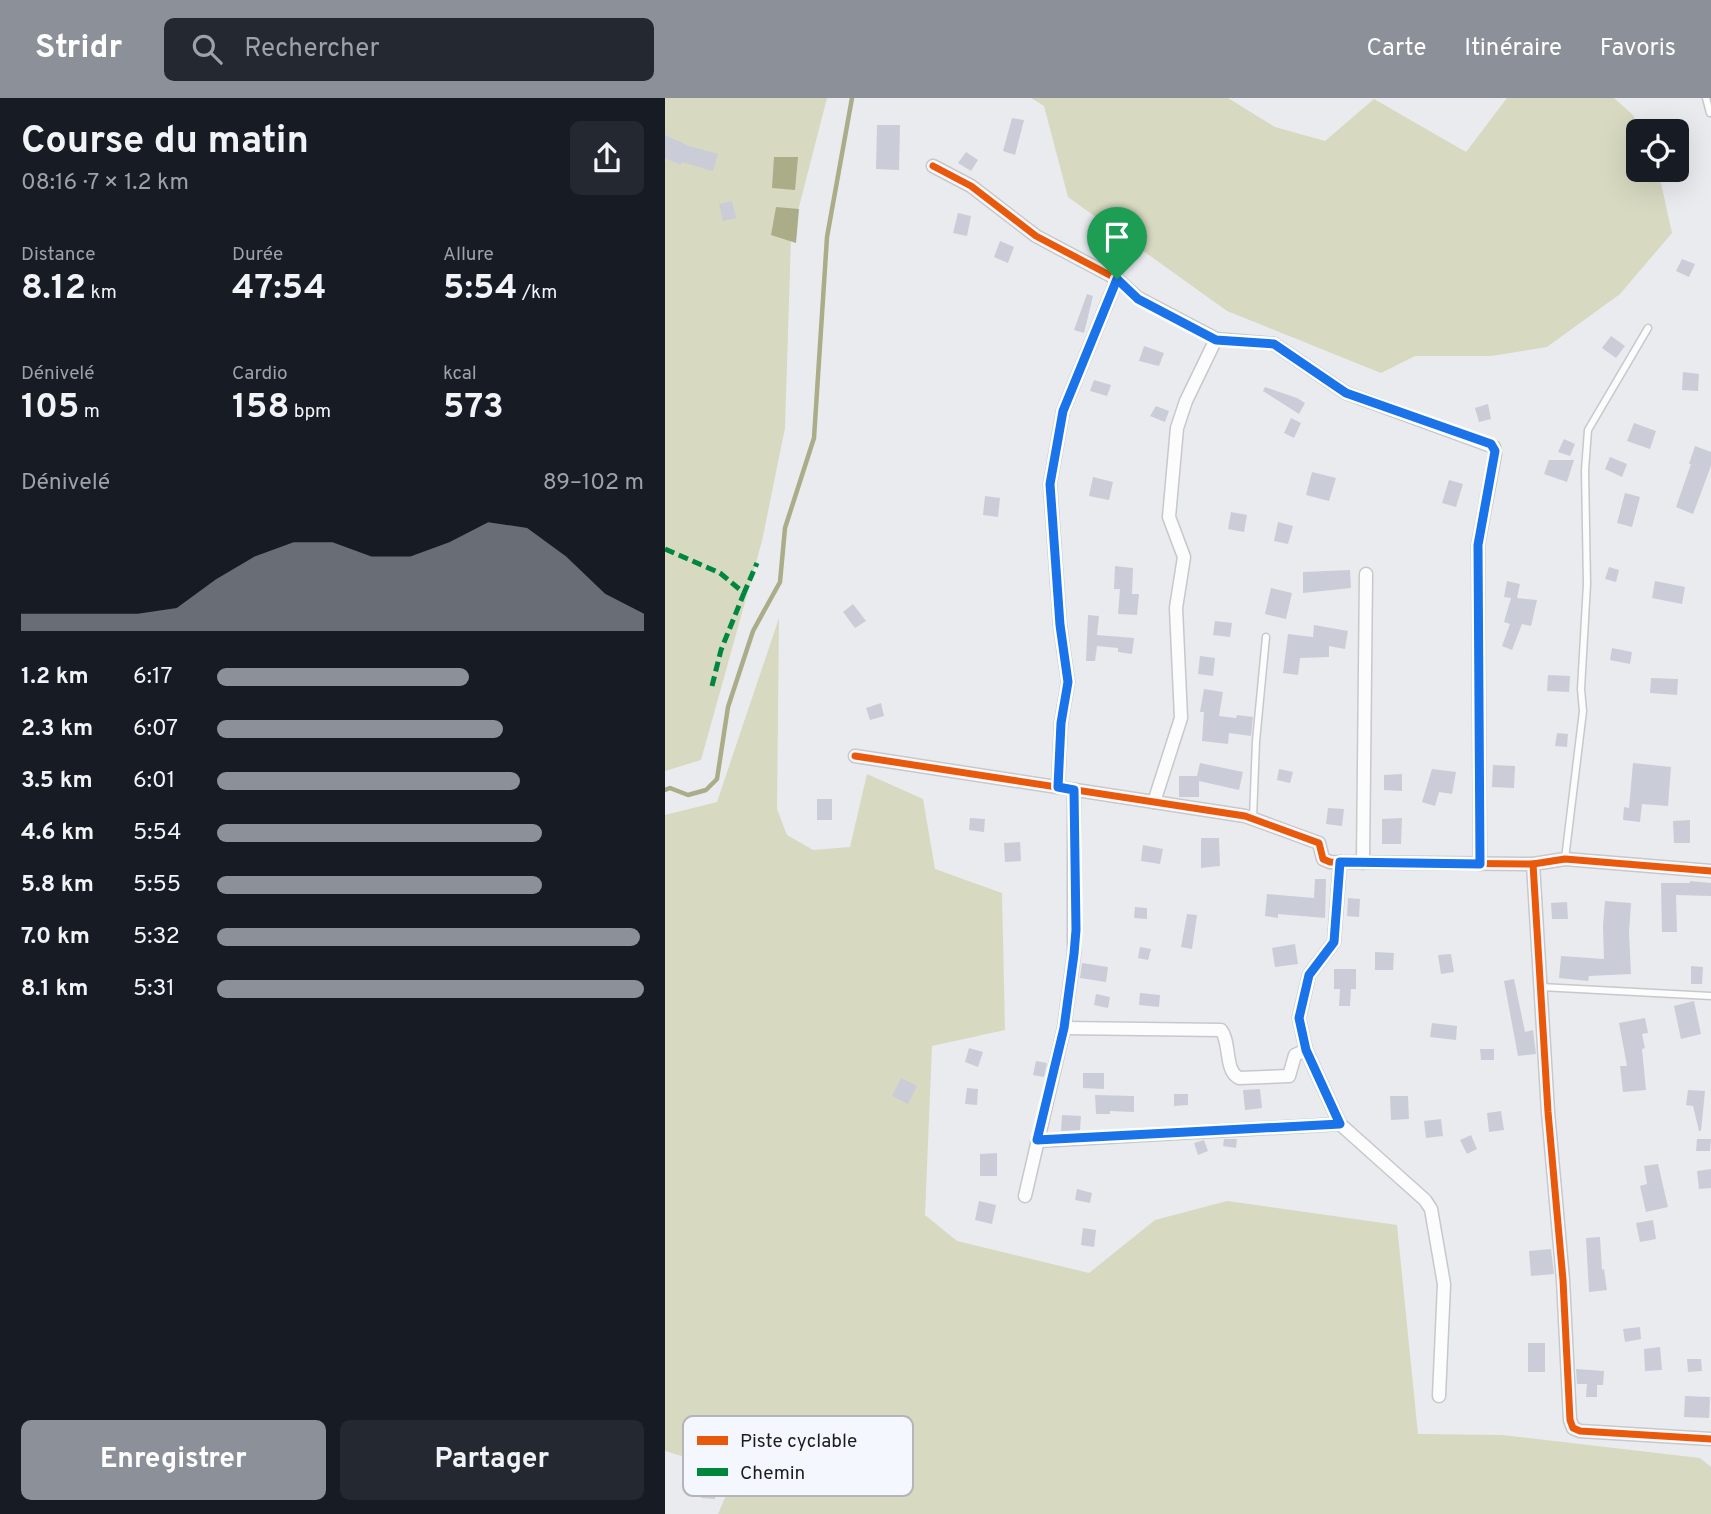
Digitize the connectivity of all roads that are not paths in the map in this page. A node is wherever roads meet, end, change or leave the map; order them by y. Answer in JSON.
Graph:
{"nodes":[{"id":1,"x":1706,"y":98,"type":"edge"},
{"id":2,"x":1710,"y":113,"type":"edge"},
{"id":3,"x":933,"y":166,"type":"dead end"},
{"id":4,"x":1117,"y":279,"type":"junction"},
{"id":5,"x":1649,"y":328,"type":"dead end"},
{"id":6,"x":1216,"y":340,"type":"junction"},
{"id":7,"x":1366,"y":574,"type":"dead end"},
{"id":8,"x":1266,"y":637,"type":"dead end"},
{"id":9,"x":855,"y":756,"type":"dead end"},
{"id":10,"x":1058,"y":787,"type":"junction"},
{"id":11,"x":1074,"y":790,"type":"junction"},
{"id":12,"x":1154,"y":802,"type":"junction"},
{"id":13,"x":1253,"y":818,"type":"junction"},
{"id":14,"x":1565,"y":859,"type":"junction"},
{"id":15,"x":1340,"y":862,"type":"junction"},
{"id":16,"x":1363,"y":863,"type":"junction"},
{"id":17,"x":1480,"y":864,"type":"junction"},
{"id":18,"x":1533,"y":864,"type":"junction"},
{"id":19,"x":1711,"y":871,"type":"edge"},
{"id":20,"x":1541,"y":986,"type":"junction"},
{"id":21,"x":1711,"y":996,"type":"edge"},
{"id":22,"x":1064,"y":1028,"type":"junction"},
{"id":23,"x":1306,"y":1050,"type":"junction"},
{"id":24,"x":1340,"y":1124,"type":"junction"},
{"id":25,"x":1037,"y":1140,"type":"junction"},
{"id":26,"x":1025,"y":1196,"type":"dead end"},
{"id":27,"x":1439,"y":1396,"type":"dead end"},
{"id":28,"x":1711,"y":1439,"type":"edge"}],
"edges":[{"from":1,"to":2,"type":"lane"},
{"from":3,"to":4,"type":"street"},
{"from":4,"to":6,"type":"street"},
{"from":4,"to":10,"type":"street"},
{"from":5,"to":14,"type":"lane"},
{"from":6,"to":12,"type":"street"},
{"from":6,"to":17,"type":"street"},
{"from":7,"to":16,"type":"street"},
{"from":8,"to":13,"type":"lane"},
{"from":9,"to":10,"type":"street"},
{"from":10,"to":11,"type":"street"},
{"from":11,"to":12,"type":"street"},
{"from":11,"to":22,"type":"street"},
{"from":12,"to":13,"type":"street"},
{"from":13,"to":15,"type":"street"},
{"from":14,"to":18,"type":"street"},
{"from":14,"to":19,"type":"street"},
{"from":15,"to":16,"type":"street"},
{"from":15,"to":23,"type":"street"},
{"from":16,"to":17,"type":"street"},
{"from":17,"to":18,"type":"street"},
{"from":18,"to":20,"type":"street"},
{"from":20,"to":21,"type":"lane"},
{"from":20,"to":28,"type":"street"},
{"from":22,"to":23,"type":"street"},
{"from":22,"to":25,"type":"street"},
{"from":23,"to":24,"type":"street"},
{"from":24,"to":25,"type":"street"},
{"from":24,"to":27,"type":"street"},
{"from":25,"to":26,"type":"street"}]}
